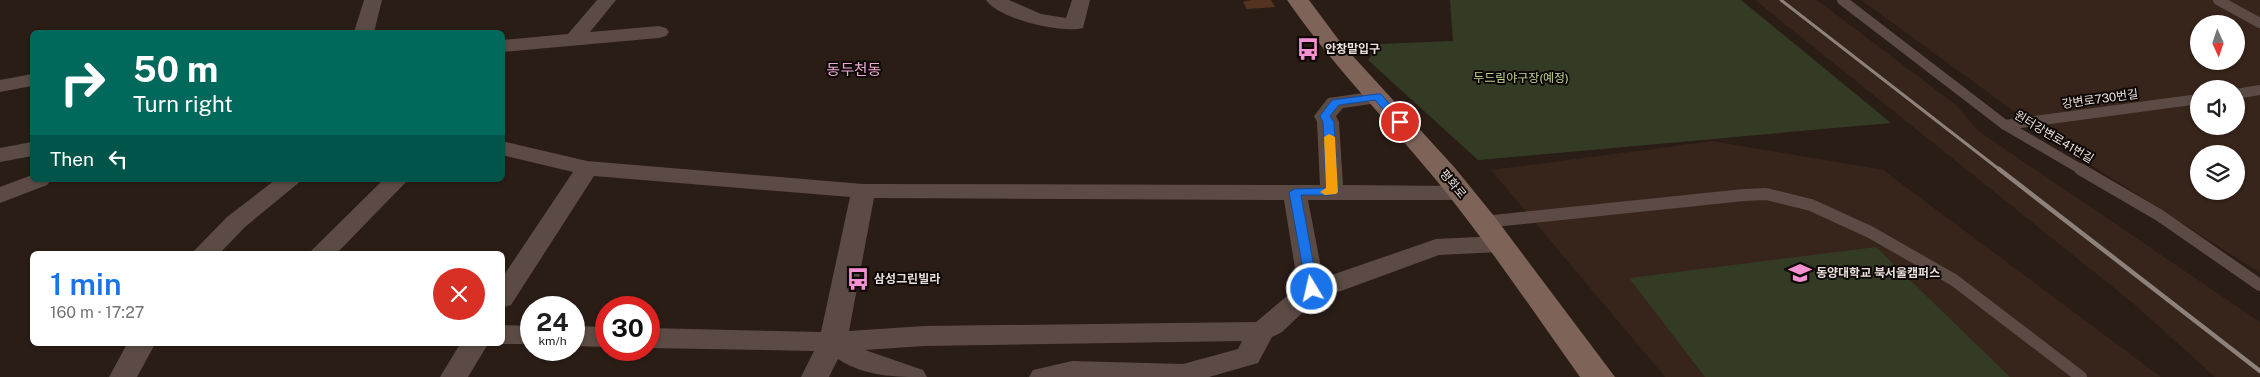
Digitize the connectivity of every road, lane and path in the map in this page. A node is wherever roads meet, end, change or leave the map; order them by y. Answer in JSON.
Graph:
{"nodes":[{"id":1,"x":373,"y":0,"type":"edge"},
{"id":2,"x":607,"y":0,"type":"edge"},
{"id":3,"x":994,"y":0,"type":"edge"},
{"id":4,"x":1081,"y":0,"type":"edge"},
{"id":5,"x":1298,"y":0,"type":"edge"},
{"id":6,"x":1842,"y":0,"type":"edge"},
{"id":7,"x":2218,"y":0,"type":"edge"},
{"id":8,"x":2260,"y":23,"type":"edge"},
{"id":9,"x":365,"y":30,"type":"edge"},
{"id":10,"x":659,"y":32,"type":"dead end"},
{"id":11,"x":575,"y":38,"type":"junction"},
{"id":12,"x":505,"y":46,"type":"edge"},
{"id":13,"x":30,"y":80,"type":"edge"},
{"id":14,"x":0,"y":86,"type":"edge"},
{"id":15,"x":2260,"y":90,"type":"edge"},
{"id":16,"x":2245,"y":92,"type":"edge"},
{"id":17,"x":1377,"y":97,"type":"junction"},
{"id":18,"x":2190,"y":100,"type":"edge"},
{"id":19,"x":2005,"y":125,"type":"junction"},
{"id":20,"x":30,"y":149,"type":"edge"},
{"id":21,"x":505,"y":149,"type":"edge"},
{"id":22,"x":0,"y":155,"type":"edge"},
{"id":23,"x":587,"y":168,"type":"junction"},
{"id":24,"x":34,"y":182,"type":"edge"},
{"id":25,"x":287,"y":182,"type":"edge"},
{"id":26,"x":394,"y":182,"type":"edge"},
{"id":27,"x":863,"y":191,"type":"junction"},
{"id":28,"x":1295,"y":192,"type":"junction"},
{"id":29,"x":1332,"y":192,"type":"junction"},
{"id":30,"x":1460,"y":193,"type":"junction"},
{"id":31,"x":0,"y":196,"type":"edge"},
{"id":32,"x":1492,"y":233,"type":"junction"},
{"id":33,"x":207,"y":251,"type":"edge"},
{"id":34,"x":324,"y":251,"type":"edge"},
{"id":35,"x":2260,"y":285,"type":"edge"},
{"id":36,"x":1312,"y":289,"type":"junction"},
{"id":37,"x":505,"y":294,"type":"edge"},
{"id":38,"x":1261,"y":331,"type":"junction"},
{"id":39,"x":505,"y":335,"type":"edge"},
{"id":40,"x":520,"y":335,"type":"edge"},
{"id":41,"x":660,"y":338,"type":"edge"},
{"id":42,"x":833,"y":342,"type":"junction"},
{"id":43,"x":140,"y":346,"type":"edge"},
{"id":44,"x":473,"y":346,"type":"edge"},
{"id":45,"x":123,"y":377,"type":"edge"},
{"id":46,"x":454,"y":377,"type":"edge"},
{"id":47,"x":815,"y":377,"type":"edge"},
{"id":48,"x":913,"y":377,"type":"edge"},
{"id":49,"x":1043,"y":377,"type":"edge"},
{"id":50,"x":1598,"y":377,"type":"edge"},
{"id":51,"x":2080,"y":377,"type":"edge"}],
"edges":[{"from":1,"to":9,"type":"street"},
{"from":2,"to":11,"type":"street"},
{"from":3,"to":4,"type":"street"},
{"from":5,"to":17,"type":"main road","name":"평화로"},
{"from":6,"to":19,"type":"lane","name":"원터강변로41번길"},
{"from":7,"to":8,"type":"lane"},
{"from":10,"to":11,"type":"street"},
{"from":11,"to":12,"type":"street"},
{"from":13,"to":14,"type":"street"},
{"from":15,"to":16,"type":"lane"},
{"from":17,"to":29,"type":"street"},
{"from":17,"to":30,"type":"main road","name":"평화로"},
{"from":18,"to":19,"type":"lane","name":"강변로730번길"},
{"from":19,"to":35,"type":"lane","name":"원터강변로41번길"},
{"from":20,"to":22,"type":"street"},
{"from":21,"to":23,"type":"street"},
{"from":23,"to":27,"type":"street"},
{"from":23,"to":37,"type":"street"},
{"from":24,"to":31,"type":"street"},
{"from":25,"to":33,"type":"street"},
{"from":26,"to":34,"type":"street"},
{"from":27,"to":28,"type":"street"},
{"from":27,"to":42,"type":"street"},
{"from":28,"to":29,"type":"street"},
{"from":28,"to":36,"type":"street"},
{"from":29,"to":30,"type":"street"},
{"from":30,"to":32,"type":"main road","name":"평화로"},
{"from":32,"to":36,"type":"street"},
{"from":32,"to":50,"type":"main road","name":"평화로"},
{"from":32,"to":51,"type":"lane"},
{"from":36,"to":38,"type":"street"},
{"from":38,"to":42,"type":"street"},
{"from":38,"to":49,"type":"street"},
{"from":39,"to":40,"type":"street"},
{"from":41,"to":42,"type":"street"},
{"from":42,"to":47,"type":"street"},
{"from":42,"to":48,"type":"street"},
{"from":43,"to":45,"type":"street"},
{"from":44,"to":46,"type":"street"}]}
